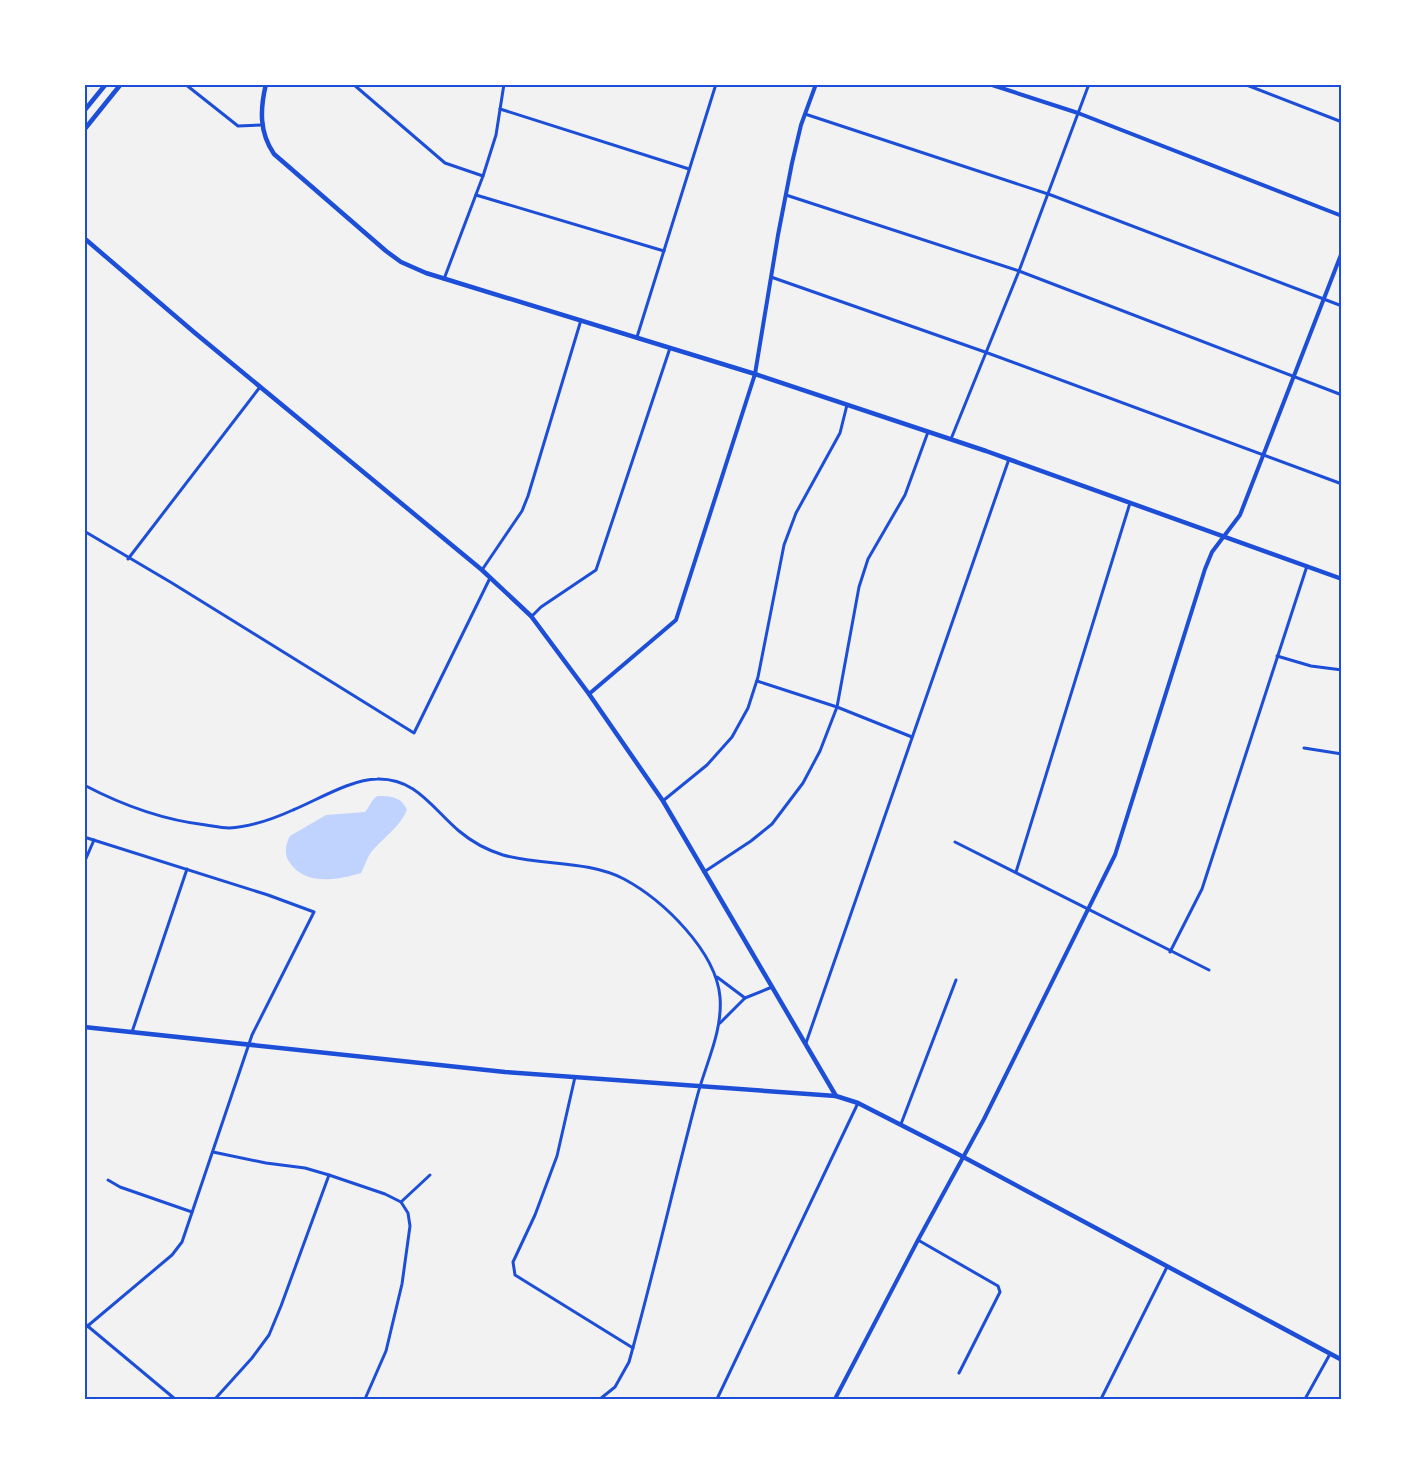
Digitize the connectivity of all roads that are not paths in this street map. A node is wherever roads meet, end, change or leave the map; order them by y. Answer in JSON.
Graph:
{"nodes":[{"id":1,"x":106,"y":84,"type":"edge"},
{"id":2,"x":121,"y":84,"type":"edge"},
{"id":3,"x":186,"y":84,"type":"edge"},
{"id":4,"x":266,"y":84,"type":"edge"},
{"id":5,"x":353,"y":84,"type":"edge"},
{"id":6,"x":504,"y":84,"type":"edge"},
{"id":7,"x":710,"y":84,"type":"edge"},
{"id":8,"x":816,"y":84,"type":"edge"},
{"id":9,"x":989,"y":84,"type":"edge"},
{"id":10,"x":1089,"y":84,"type":"edge"},
{"id":11,"x":1244,"y":84,"type":"edge"},
{"id":12,"x":716,"y":85,"type":"edge"},
{"id":13,"x":500,"y":109,"type":"junction"},
{"id":14,"x":84,"y":111,"type":"edge"},
{"id":15,"x":1078,"y":113,"type":"junction"},
{"id":16,"x":805,"y":114,"type":"junction"},
{"id":17,"x":1342,"y":123,"type":"edge"},
{"id":18,"x":262,"y":125,"type":"junction"},
{"id":19,"x":84,"y":130,"type":"edge"},
{"id":20,"x":689,"y":169,"type":"junction"},
{"id":21,"x":483,"y":176,"type":"junction"},
{"id":22,"x":1048,"y":194,"type":"junction"},
{"id":23,"x":476,"y":195,"type":"junction"},
{"id":24,"x":786,"y":195,"type":"junction"},
{"id":25,"x":1342,"y":216,"type":"edge"},
{"id":26,"x":84,"y":238,"type":"edge"},
{"id":27,"x":664,"y":251,"type":"junction"},
{"id":28,"x":1342,"y":252,"type":"edge"},
{"id":29,"x":1019,"y":271,"type":"junction"},
{"id":30,"x":771,"y":277,"type":"junction"},
{"id":31,"x":444,"y":279,"type":"junction"},
{"id":32,"x":1324,"y":299,"type":"junction"},
{"id":33,"x":1342,"y":306,"type":"edge"},
{"id":34,"x":581,"y":320,"type":"junction"},
{"id":35,"x":637,"y":338,"type":"junction"},
{"id":36,"x":670,"y":348,"type":"junction"},
{"id":37,"x":985,"y":352,"type":"junction"},
{"id":38,"x":755,"y":374,"type":"junction"},
{"id":39,"x":1294,"y":378,"type":"junction"},
{"id":40,"x":260,"y":387,"type":"junction"},
{"id":41,"x":1342,"y":395,"type":"edge"},
{"id":42,"x":847,"y":405,"type":"junction"},
{"id":43,"x":928,"y":432,"type":"junction"},
{"id":44,"x":951,"y":439,"type":"junction"},
{"id":45,"x":1264,"y":455,"type":"junction"},
{"id":46,"x":1009,"y":459,"type":"junction"},
{"id":47,"x":1342,"y":484,"type":"edge"},
{"id":48,"x":1130,"y":503,"type":"junction"},
{"id":49,"x":84,"y":531,"type":"edge"},
{"id":50,"x":1223,"y":536,"type":"junction"},
{"id":51,"x":128,"y":559,"type":"junction"},
{"id":52,"x":1307,"y":566,"type":"junction"},
{"id":53,"x":482,"y":570,"type":"junction"},
{"id":54,"x":490,"y":578,"type":"junction"},
{"id":55,"x":1342,"y":579,"type":"edge"},
{"id":56,"x":531,"y":616,"type":"junction"},
{"id":57,"x":1277,"y":656,"type":"junction"},
{"id":58,"x":1342,"y":670,"type":"edge"},
{"id":59,"x":757,"y":681,"type":"junction"},
{"id":60,"x":589,"y":694,"type":"junction"},
{"id":61,"x":837,"y":707,"type":"junction"},
{"id":62,"x":912,"y":737,"type":"junction"},
{"id":63,"x":1304,"y":748,"type":"dead end"},
{"id":64,"x":1342,"y":754,"type":"edge"},
{"id":65,"x":84,"y":785,"type":"edge"},
{"id":66,"x":663,"y":801,"type":"junction"},
{"id":67,"x":84,"y":837,"type":"edge"},
{"id":68,"x":94,"y":840,"type":"junction"},
{"id":69,"x":955,"y":842,"type":"dead end"},
{"id":70,"x":84,"y":863,"type":"edge"},
{"id":71,"x":187,"y":869,"type":"junction"},
{"id":72,"x":704,"y":872,"type":"junction"},
{"id":73,"x":1016,"y":872,"type":"junction"},
{"id":74,"x":1090,"y":909,"type":"junction"},
{"id":75,"x":1170,"y":952,"type":"junction"},
{"id":76,"x":1209,"y":970,"type":"dead end"},
{"id":77,"x":716,"y":976,"type":"junction"},
{"id":78,"x":956,"y":980,"type":"dead end"},
{"id":79,"x":772,"y":987,"type":"junction"},
{"id":80,"x":745,"y":998,"type":"junction"},
{"id":81,"x":719,"y":1024,"type":"junction"},
{"id":82,"x":84,"y":1027,"type":"edge"},
{"id":83,"x":132,"y":1032,"type":"junction"},
{"id":84,"x":806,"y":1043,"type":"junction"},
{"id":85,"x":250,"y":1045,"type":"junction"},
{"id":86,"x":575,"y":1077,"type":"junction"},
{"id":87,"x":699,"y":1087,"type":"junction"},
{"id":88,"x":836,"y":1096,"type":"junction"},
{"id":89,"x":858,"y":1103,"type":"junction"},
{"id":90,"x":900,"y":1126,"type":"junction"},
{"id":91,"x":213,"y":1152,"type":"junction"},
{"id":92,"x":963,"y":1158,"type":"junction"},
{"id":93,"x":329,"y":1175,"type":"junction"},
{"id":94,"x":430,"y":1175,"type":"dead end"},
{"id":95,"x":108,"y":1180,"type":"dead end"},
{"id":96,"x":401,"y":1202,"type":"junction"},
{"id":97,"x":192,"y":1212,"type":"junction"},
{"id":98,"x":918,"y":1240,"type":"junction"},
{"id":99,"x":1167,"y":1268,"type":"junction"},
{"id":100,"x":85,"y":1326,"type":"edge"},
{"id":101,"x":633,"y":1348,"type":"junction"},
{"id":102,"x":1330,"y":1354,"type":"junction"},
{"id":103,"x":1342,"y":1359,"type":"edge"},
{"id":104,"x":959,"y":1373,"type":"dead end"},
{"id":105,"x":175,"y":1399,"type":"edge"},
{"id":106,"x":215,"y":1399,"type":"edge"},
{"id":107,"x":365,"y":1399,"type":"edge"},
{"id":108,"x":600,"y":1399,"type":"edge"},
{"id":109,"x":717,"y":1399,"type":"edge"},
{"id":110,"x":835,"y":1399,"type":"edge"},
{"id":111,"x":1101,"y":1399,"type":"edge"},
{"id":112,"x":1305,"y":1399,"type":"edge"}],
"edges":[{"from":1,"to":14,"type":"main road"},
{"from":2,"to":19,"type":"main road"},
{"from":3,"to":18,"type":"street"},
{"from":4,"to":18,"type":"main road"},
{"from":5,"to":21,"type":"street"},
{"from":6,"to":13,"type":"street"},
{"from":7,"to":12,"type":"street"},
{"from":8,"to":16,"type":"street"},
{"from":9,"to":15,"type":"street"},
{"from":10,"to":15,"type":"street"},
{"from":11,"to":17,"type":"street"},
{"from":12,"to":20,"type":"street"},
{"from":13,"to":20,"type":"street"},
{"from":13,"to":21,"type":"street"},
{"from":15,"to":22,"type":"street"},
{"from":15,"to":25,"type":"street"},
{"from":16,"to":22,"type":"street"},
{"from":16,"to":24,"type":"street"},
{"from":18,"to":31,"type":"main road"},
{"from":20,"to":27,"type":"street"},
{"from":21,"to":23,"type":"street"},
{"from":22,"to":29,"type":"street"},
{"from":22,"to":32,"type":"street"},
{"from":23,"to":27,"type":"street"},
{"from":23,"to":31,"type":"street"},
{"from":24,"to":29,"type":"street"},
{"from":24,"to":30,"type":"street"},
{"from":26,"to":40,"type":"main road"},
{"from":27,"to":35,"type":"street"},
{"from":28,"to":32,"type":"street"},
{"from":29,"to":37,"type":"street"},
{"from":29,"to":39,"type":"street"},
{"from":30,"to":37,"type":"street"},
{"from":30,"to":38,"type":"street"},
{"from":31,"to":34,"type":"main road"},
{"from":32,"to":33,"type":"street"},
{"from":32,"to":39,"type":"street"},
{"from":34,"to":35,"type":"main road"},
{"from":34,"to":53,"type":"street"},
{"from":35,"to":36,"type":"main road"},
{"from":36,"to":38,"type":"main road"},
{"from":36,"to":56,"type":"street"},
{"from":37,"to":44,"type":"street"},
{"from":37,"to":45,"type":"street"},
{"from":38,"to":42,"type":"main road"},
{"from":38,"to":60,"type":"street"},
{"from":39,"to":41,"type":"street"},
{"from":39,"to":45,"type":"street"},
{"from":40,"to":51,"type":"street"},
{"from":40,"to":53,"type":"main road"},
{"from":42,"to":43,"type":"main road"},
{"from":42,"to":59,"type":"street"},
{"from":43,"to":44,"type":"main road"},
{"from":43,"to":61,"type":"street"},
{"from":44,"to":46,"type":"main road"},
{"from":45,"to":47,"type":"street"},
{"from":45,"to":50,"type":"street"},
{"from":46,"to":48,"type":"main road"},
{"from":46,"to":62,"type":"street"},
{"from":48,"to":50,"type":"main road"},
{"from":48,"to":73,"type":"street"},
{"from":49,"to":51,"type":"street"},
{"from":50,"to":52,"type":"main road"},
{"from":50,"to":74,"type":"street"},
{"from":51,"to":54,"type":"street"},
{"from":52,"to":55,"type":"main road"},
{"from":52,"to":57,"type":"street"},
{"from":53,"to":54,"type":"main road"},
{"from":54,"to":56,"type":"main road"},
{"from":56,"to":60,"type":"main road"},
{"from":57,"to":58,"type":"street"},
{"from":57,"to":75,"type":"street"},
{"from":59,"to":61,"type":"street"},
{"from":59,"to":66,"type":"street"},
{"from":60,"to":66,"type":"main road"},
{"from":61,"to":62,"type":"street"},
{"from":61,"to":72,"type":"street"},
{"from":62,"to":84,"type":"street"},
{"from":63,"to":64,"type":"street"},
{"from":65,"to":77,"type":"street"},
{"from":66,"to":72,"type":"main road"},
{"from":67,"to":68,"type":"street"},
{"from":68,"to":70,"type":"street"},
{"from":68,"to":71,"type":"street"},
{"from":69,"to":73,"type":"street"},
{"from":71,"to":83,"type":"street"},
{"from":71,"to":85,"type":"street"},
{"from":72,"to":79,"type":"main road"},
{"from":73,"to":74,"type":"street"},
{"from":74,"to":75,"type":"street"},
{"from":74,"to":92,"type":"street"},
{"from":75,"to":76,"type":"street"},
{"from":77,"to":80,"type":"street"},
{"from":77,"to":81,"type":"street"},
{"from":78,"to":90,"type":"street"},
{"from":79,"to":80,"type":"street"},
{"from":79,"to":84,"type":"main road"},
{"from":80,"to":81,"type":"street"},
{"from":81,"to":87,"type":"street"},
{"from":82,"to":83,"type":"main road"},
{"from":83,"to":85,"type":"main road"},
{"from":84,"to":88,"type":"main road"},
{"from":85,"to":86,"type":"main road"},
{"from":85,"to":91,"type":"street"},
{"from":86,"to":87,"type":"main road"},
{"from":86,"to":101,"type":"street"},
{"from":87,"to":88,"type":"main road"},
{"from":87,"to":101,"type":"street"},
{"from":88,"to":89,"type":"main road"},
{"from":89,"to":90,"type":"main road"},
{"from":89,"to":109,"type":"street"},
{"from":90,"to":92,"type":"main road"},
{"from":91,"to":93,"type":"street"},
{"from":91,"to":97,"type":"street"},
{"from":92,"to":98,"type":"street"},
{"from":92,"to":99,"type":"main road"},
{"from":93,"to":96,"type":"street"},
{"from":93,"to":106,"type":"street"},
{"from":94,"to":96,"type":"street"},
{"from":95,"to":97,"type":"street"},
{"from":96,"to":107,"type":"street"},
{"from":97,"to":100,"type":"street"},
{"from":98,"to":104,"type":"street"},
{"from":98,"to":110,"type":"street"},
{"from":99,"to":102,"type":"main road"},
{"from":99,"to":111,"type":"street"},
{"from":100,"to":105,"type":"street"},
{"from":101,"to":108,"type":"street"},
{"from":102,"to":103,"type":"main road"},
{"from":102,"to":112,"type":"street"}]}
